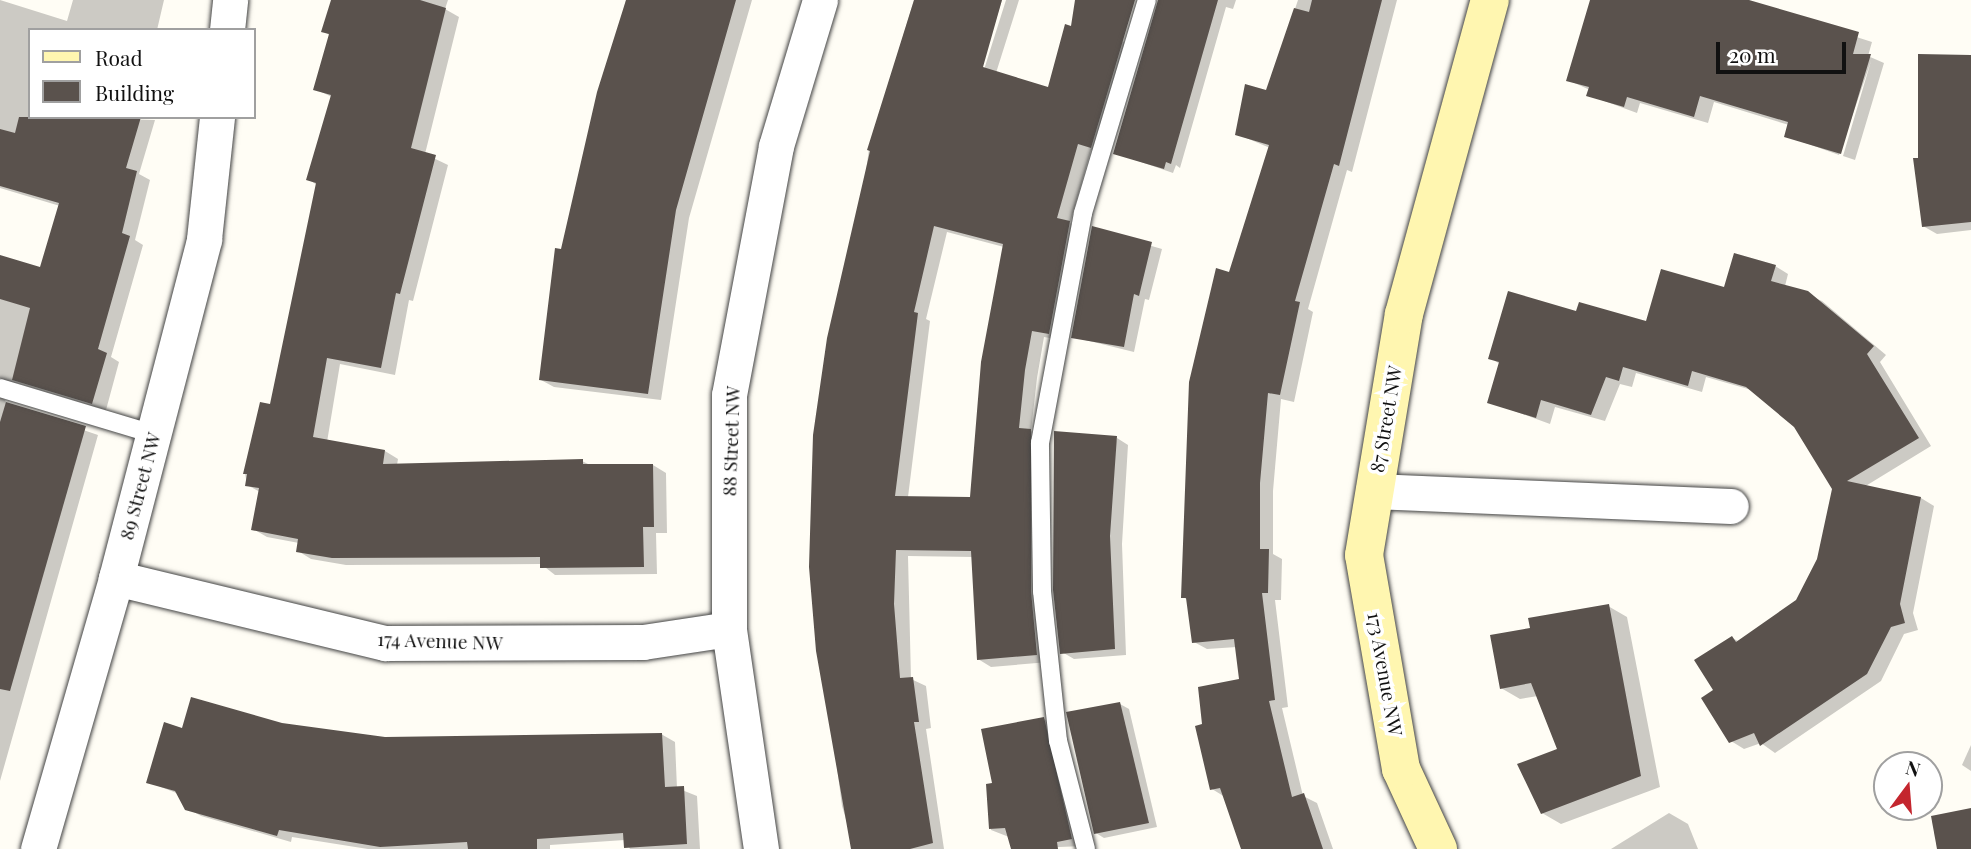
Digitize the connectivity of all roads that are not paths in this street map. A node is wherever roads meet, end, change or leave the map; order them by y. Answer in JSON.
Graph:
{"nodes":[{"id":1,"x":230,"y":0,"type":"edge"},
{"id":2,"x":820,"y":0,"type":"edge"},
{"id":3,"x":1147,"y":0,"type":"edge"},
{"id":4,"x":1490,"y":0,"type":"edge"},
{"id":5,"x":227,"y":28,"type":"edge"},
{"id":6,"x":217,"y":119,"type":"edge"},
{"id":7,"x":0,"y":388,"type":"edge"},
{"id":8,"x":153,"y":434,"type":"junction"},
{"id":9,"x":1373,"y":491,"type":"junction"},
{"id":10,"x":1731,"y":506,"type":"dead end"},
{"id":11,"x":116,"y":578,"type":"junction"},
{"id":12,"x":729,"y":629,"type":"junction"},
{"id":13,"x":38,"y":849,"type":"edge"},
{"id":14,"x":761,"y":849,"type":"edge"},
{"id":15,"x":1086,"y":849,"type":"edge"},
{"id":16,"x":1438,"y":849,"type":"edge"}],
"edges":[{"from":1,"to":5,"type":"street"},
{"from":2,"to":12,"type":"street","name":"88 Street NW"},
{"from":3,"to":15,"type":"lane"},
{"from":4,"to":9,"type":"street","name":"87 Street NW"},
{"from":6,"to":8,"type":"street","name":"89 Street NW"},
{"from":7,"to":8,"type":"lane"},
{"from":8,"to":11,"type":"street","name":"89 Street NW"},
{"from":9,"to":10,"type":"street","name":"87 Street NW"},
{"from":9,"to":16,"type":"street","name":"173 Avenue NW"},
{"from":11,"to":12,"type":"street","name":"174 Avenue NW"},
{"from":11,"to":13,"type":"street","name":"89 Street NW"},
{"from":12,"to":14,"type":"street","name":"88 Street NW"}]}
